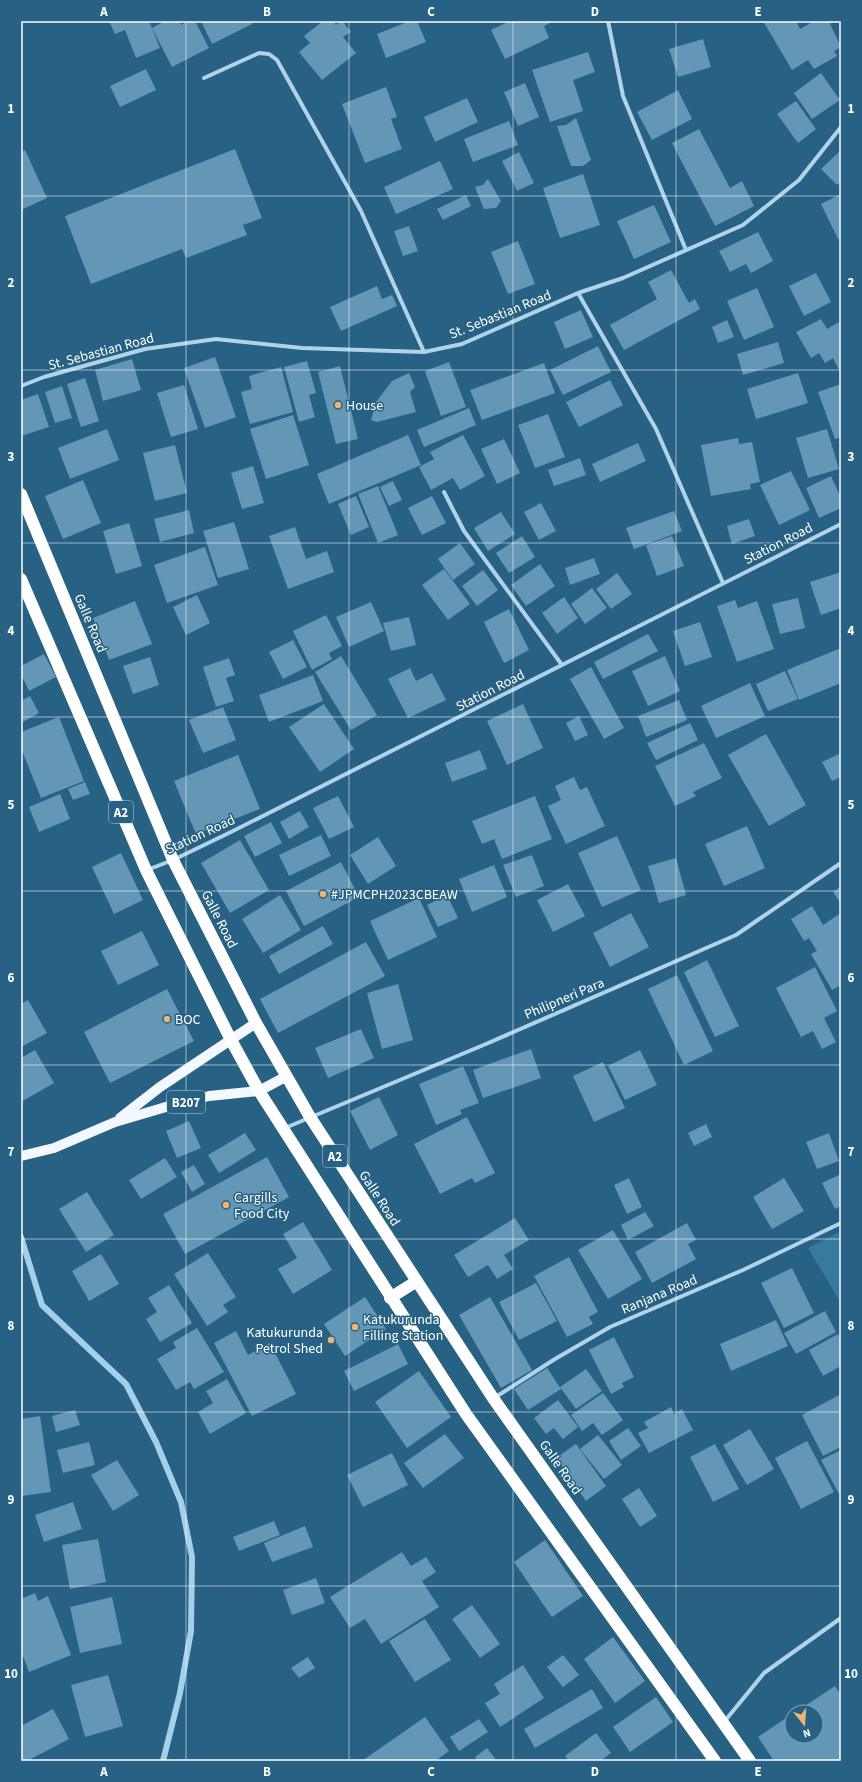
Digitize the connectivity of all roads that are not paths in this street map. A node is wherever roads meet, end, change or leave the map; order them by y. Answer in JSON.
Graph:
{"nodes":[{"id":1,"x":608,"y":21,"type":"edge"},
{"id":2,"x":204,"y":78,"type":"dead end"},
{"id":3,"x":841,"y":127,"type":"edge"},
{"id":4,"x":686,"y":250,"type":"junction"},
{"id":5,"x":578,"y":293,"type":"junction"},
{"id":6,"x":424,"y":352,"type":"junction"},
{"id":7,"x":21,"y":386,"type":"edge"},
{"id":8,"x":444,"y":492,"type":"dead end"},
{"id":9,"x":21,"y":494,"type":"edge"},
{"id":10,"x":841,"y":524,"type":"edge"},
{"id":11,"x":21,"y":579,"type":"edge"},
{"id":12,"x":723,"y":583,"type":"junction"},
{"id":13,"x":562,"y":665,"type":"junction"},
{"id":14,"x":173,"y":860,"type":"junction"},
{"id":15,"x":841,"y":863,"type":"edge"},
{"id":16,"x":146,"y":870,"type":"junction"},
{"id":17,"x":256,"y":1023,"type":"junction"},
{"id":18,"x":231,"y":1040,"type":"junction"},
{"id":19,"x":287,"y":1076,"type":"junction"},
{"id":20,"x":259,"y":1091,"type":"junction"},
{"id":21,"x":310,"y":1117,"type":"junction"},
{"id":22,"x":115,"y":1122,"type":"junction"},
{"id":23,"x":283,"y":1129,"type":"junction"},
{"id":24,"x":21,"y":1156,"type":"edge"},
{"id":25,"x":841,"y":1223,"type":"edge"},
{"id":26,"x":417,"y":1281,"type":"junction"},
{"id":27,"x":390,"y":1298,"type":"junction"},
{"id":28,"x":493,"y":1398,"type":"junction"},
{"id":29,"x":841,"y":1618,"type":"edge"},
{"id":30,"x":723,"y":1723,"type":"junction"},
{"id":31,"x":716,"y":1761,"type":"edge"},
{"id":32,"x":750,"y":1761,"type":"edge"}],
"edges":[{"from":1,"to":4,"type":"street"},
{"from":2,"to":6,"type":"street"},
{"from":3,"to":4,"type":"street","name":"St. Sebastian Road"},
{"from":4,"to":5,"type":"street","name":"St. Sebastian Road"},
{"from":5,"to":6,"type":"street","name":"St. Sebastian Road"},
{"from":5,"to":12,"type":"street"},
{"from":6,"to":7,"type":"street","name":"St. Sebastian Road"},
{"from":8,"to":13,"type":"street"},
{"from":9,"to":14,"type":"highway","name":"Galle Road","number":"A2"},
{"from":10,"to":12,"type":"street","name":"Station Road"},
{"from":11,"to":16,"type":"highway","number":"A2"},
{"from":12,"to":13,"type":"street","name":"Station Road"},
{"from":13,"to":14,"type":"street","name":"Station Road"},
{"from":14,"to":16,"type":"street","name":"Station Road"},
{"from":14,"to":17,"type":"highway","name":"Galle Road","number":"A2"},
{"from":15,"to":21,"type":"street","name":"Philipneri Para"},
{"from":16,"to":18,"type":"highway","number":"A2"},
{"from":17,"to":18,"type":"main road"},
{"from":17,"to":19,"type":"highway","name":"Galle Road","number":"A2"},
{"from":18,"to":20,"type":"highway","number":"A2"},
{"from":18,"to":22,"type":"main road","number":"B207"},
{"from":19,"to":20,"type":"main road"},
{"from":19,"to":21,"type":"highway","name":"Galle Road","number":"A2"},
{"from":20,"to":22,"type":"main road","number":"B207"},
{"from":20,"to":23,"type":"highway","number":"A2"},
{"from":21,"to":23,"type":"street","name":"Philipneri Para"},
{"from":21,"to":26,"type":"highway","name":"Galle Road","number":"A2"},
{"from":22,"to":24,"type":"main road","number":"B207"},
{"from":23,"to":27,"type":"highway","number":"A2"},
{"from":25,"to":28,"type":"street","name":"Ranjana Road"},
{"from":26,"to":27,"type":"highway"},
{"from":26,"to":28,"type":"highway","name":"Galle Road","number":"A2"},
{"from":27,"to":31,"type":"highway","number":"A2"},
{"from":28,"to":30,"type":"highway","name":"Galle Road","number":"A2"},
{"from":29,"to":30,"type":"street"},
{"from":30,"to":32,"type":"highway","name":"Galle Road","number":"A2"}]}
